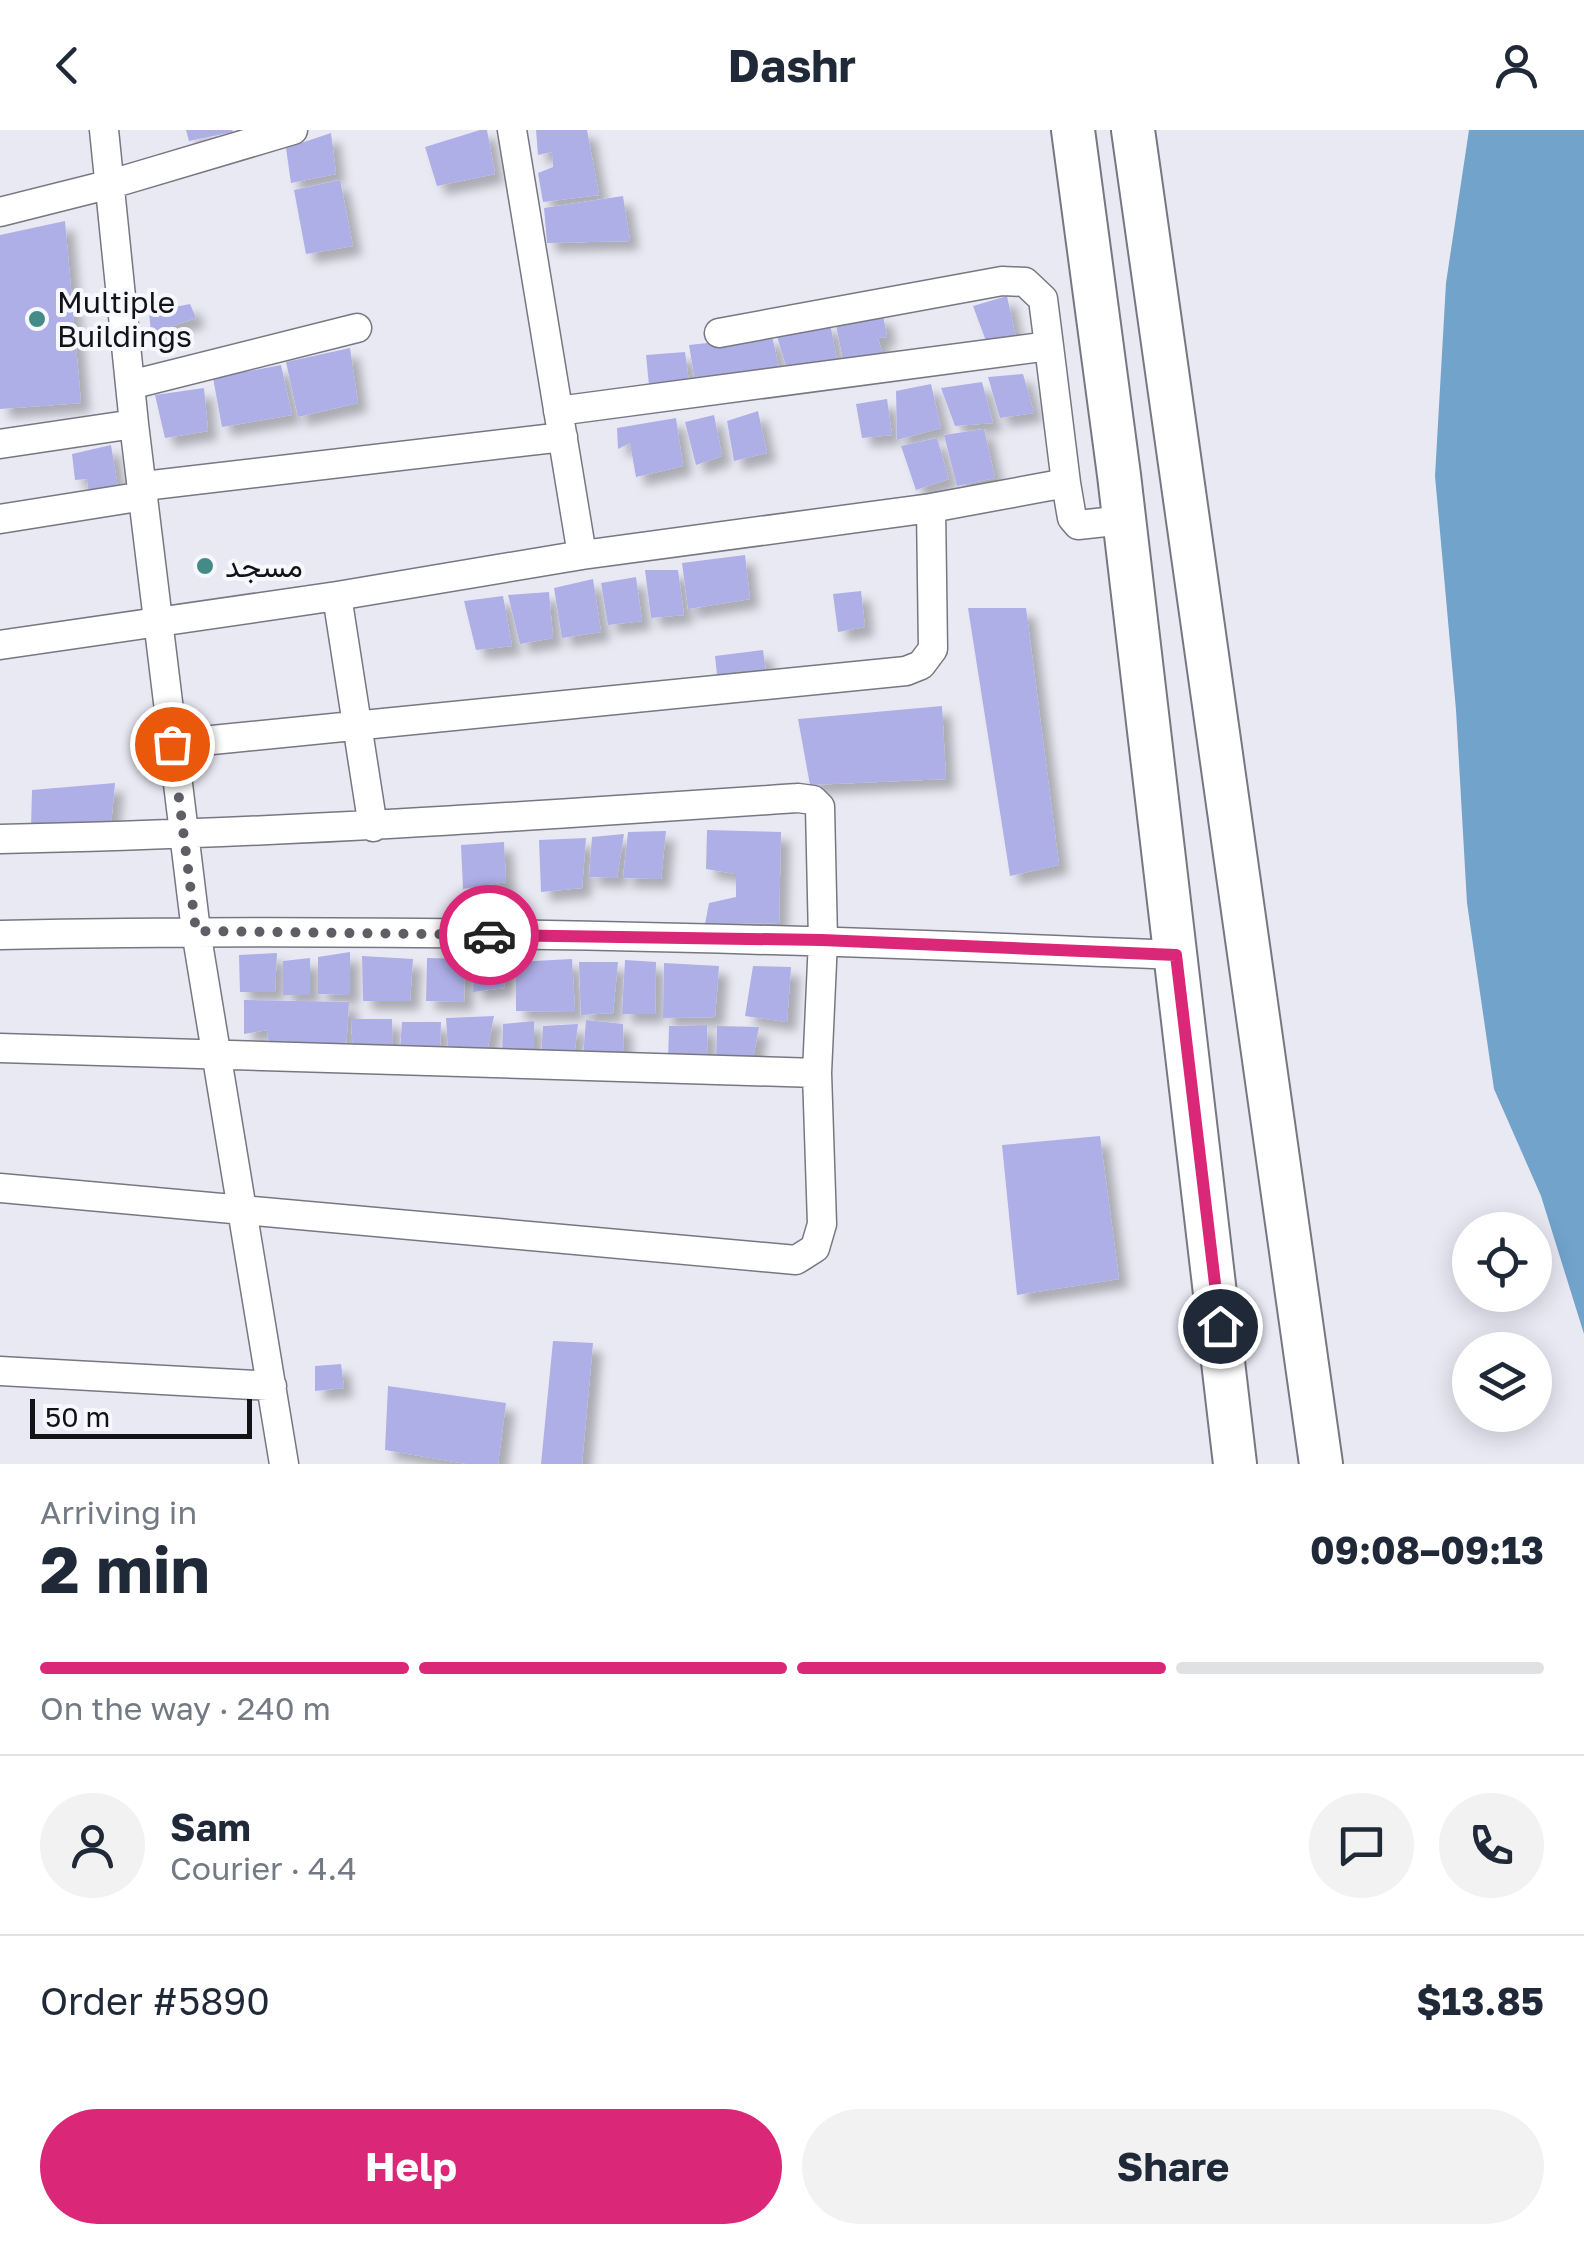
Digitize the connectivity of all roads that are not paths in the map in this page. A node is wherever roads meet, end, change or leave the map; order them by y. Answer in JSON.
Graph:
{"nodes":[{"id":1,"x":104,"y":130,"type":"edge"},
{"id":2,"x":293,"y":130,"type":"edge"},
{"id":3,"x":512,"y":130,"type":"edge"},
{"id":4,"x":1073,"y":130,"type":"edge"},
{"id":5,"x":1134,"y":130,"type":"edge"},
{"id":6,"x":111,"y":184,"type":"junction"},
{"id":7,"x":0,"y":212,"type":"edge"},
{"id":8,"x":357,"y":328,"type":"dead end"},
{"id":9,"x":718,"y":333,"type":"dead end"},
{"id":10,"x":1048,"y":346,"type":"junction"},
{"id":11,"x":130,"y":385,"type":"junction"},
{"id":12,"x":134,"y":424,"type":"junction"},
{"id":13,"x":561,"y":424,"type":"junction"},
{"id":14,"x":0,"y":444,"type":"edge"},
{"id":15,"x":1066,"y":483,"type":"junction"},
{"id":16,"x":144,"y":491,"type":"junction"},
{"id":17,"x":931,"y":508,"type":"junction"},
{"id":18,"x":0,"y":519,"type":"edge"},
{"id":19,"x":1124,"y":520,"type":"junction"},
{"id":20,"x":582,"y":556,"type":"junction"},
{"id":21,"x":337,"y":596,"type":"junction"},
{"id":22,"x":159,"y":620,"type":"junction"},
{"id":23,"x":0,"y":645,"type":"edge"},
{"id":24,"x":356,"y":728,"type":"junction"},
{"id":25,"x":172,"y":744,"type":"junction"},
{"id":26,"x":373,"y":827,"type":"junction"},
{"id":27,"x":186,"y":836,"type":"junction"},
{"id":28,"x":0,"y":839,"type":"edge"},
{"id":29,"x":196,"y":931,"type":"junction"},
{"id":30,"x":0,"y":935,"type":"edge"},
{"id":31,"x":822,"y":940,"type":"junction"},
{"id":32,"x":1176,"y":955,"type":"junction"},
{"id":33,"x":0,"y":1048,"type":"edge"},
{"id":34,"x":217,"y":1055,"type":"junction"},
{"id":35,"x":817,"y":1073,"type":"junction"},
{"id":36,"x":0,"y":1188,"type":"edge"},
{"id":37,"x":241,"y":1208,"type":"junction"},
{"id":38,"x":0,"y":1371,"type":"edge"},
{"id":39,"x":272,"y":1386,"type":"junction"},
{"id":40,"x":284,"y":1464,"type":"edge"},
{"id":41,"x":1235,"y":1464,"type":"edge"},
{"id":42,"x":1321,"y":1464,"type":"edge"}],
"edges":[{"from":1,"to":6,"type":"street"},
{"from":2,"to":6,"type":"street"},
{"from":3,"to":13,"type":"street"},
{"from":4,"to":19,"type":"main road"},
{"from":5,"to":42,"type":"main road"},
{"from":6,"to":7,"type":"street"},
{"from":6,"to":11,"type":"street"},
{"from":8,"to":11,"type":"street"},
{"from":9,"to":10,"type":"street"},
{"from":10,"to":13,"type":"street"},
{"from":10,"to":15,"type":"street"},
{"from":11,"to":12,"type":"street"},
{"from":12,"to":14,"type":"street"},
{"from":12,"to":16,"type":"street"},
{"from":13,"to":16,"type":"street"},
{"from":13,"to":20,"type":"street"},
{"from":15,"to":17,"type":"street"},
{"from":15,"to":19,"type":"street"},
{"from":16,"to":18,"type":"street"},
{"from":16,"to":22,"type":"street"},
{"from":17,"to":20,"type":"street"},
{"from":17,"to":24,"type":"street"},
{"from":19,"to":32,"type":"main road"},
{"from":20,"to":21,"type":"street"},
{"from":21,"to":22,"type":"street"},
{"from":21,"to":24,"type":"street"},
{"from":22,"to":23,"type":"street"},
{"from":22,"to":25,"type":"street"},
{"from":24,"to":25,"type":"street"},
{"from":24,"to":26,"type":"street"},
{"from":25,"to":27,"type":"street"},
{"from":26,"to":27,"type":"street"},
{"from":26,"to":31,"type":"street"},
{"from":27,"to":28,"type":"street"},
{"from":27,"to":29,"type":"street"},
{"from":29,"to":30,"type":"street"},
{"from":29,"to":31,"type":"street"},
{"from":29,"to":34,"type":"street"},
{"from":31,"to":32,"type":"street"},
{"from":31,"to":35,"type":"street"},
{"from":32,"to":41,"type":"main road"},
{"from":33,"to":34,"type":"street"},
{"from":34,"to":35,"type":"street"},
{"from":34,"to":37,"type":"street"},
{"from":35,"to":37,"type":"street"},
{"from":36,"to":37,"type":"street"},
{"from":37,"to":39,"type":"street"},
{"from":38,"to":39,"type":"street"},
{"from":39,"to":40,"type":"street"}]}
